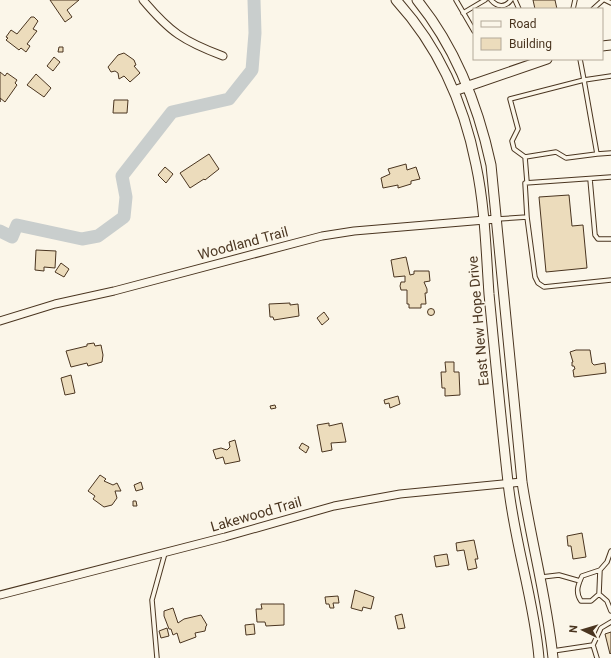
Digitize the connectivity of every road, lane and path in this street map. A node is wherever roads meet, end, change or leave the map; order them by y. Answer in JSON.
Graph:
{"nodes":[{"id":1,"x":143,"y":0,"type":"edge"},
{"id":2,"x":396,"y":0,"type":"edge"},
{"id":3,"x":417,"y":0,"type":"edge"},
{"id":4,"x":456,"y":0,"type":"edge"},
{"id":5,"x":485,"y":0,"type":"edge"},
{"id":6,"x":491,"y":0,"type":"edge"},
{"id":7,"x":511,"y":0,"type":"edge"},
{"id":8,"x":604,"y":0,"type":"edge"},
{"id":9,"x":611,"y":3,"type":"edge"},
{"id":10,"x":594,"y":8,"type":"edge"},
{"id":11,"x":463,"y":13,"type":"junction"},
{"id":12,"x":473,"y":29,"type":"edge"},
{"id":13,"x":223,"y":56,"type":"dead end"},
{"id":14,"x":544,"y":60,"type":"edge"},
{"id":15,"x":580,"y":60,"type":"edge"},
{"id":16,"x":611,"y":76,"type":"edge"},
{"id":17,"x":584,"y":80,"type":"junction"},
{"id":18,"x":468,"y":86,"type":"junction"},
{"id":19,"x":454,"y":91,"type":"junction"},
{"id":20,"x":611,"y":153,"type":"edge"},
{"id":21,"x":597,"y":154,"type":"junction"},
{"id":22,"x":524,"y":157,"type":"junction"},
{"id":23,"x":611,"y":178,"type":"edge"},
{"id":24,"x":590,"y":179,"type":"junction"},
{"id":25,"x":527,"y":182,"type":"junction"},
{"id":26,"x":527,"y":217,"type":"junction"},
{"id":27,"x":497,"y":219,"type":"junction"},
{"id":28,"x":483,"y":220,"type":"junction"},
{"id":29,"x":611,"y":239,"type":"edge"},
{"id":30,"x":611,"y":280,"type":"edge"},
{"id":31,"x":0,"y":321,"type":"edge"},
{"id":32,"x":522,"y":482,"type":"junction"},
{"id":33,"x":508,"y":484,"type":"junction"},
{"id":34,"x":166,"y":552,"type":"junction"},
{"id":35,"x":611,"y":552,"type":"edge"},
{"id":36,"x":600,"y":570,"type":"junction"},
{"id":37,"x":540,"y":577,"type":"junction"},
{"id":38,"x":580,"y":581,"type":"junction"},
{"id":39,"x":599,"y":594,"type":"junction"},
{"id":40,"x":0,"y":595,"type":"edge"},
{"id":41,"x":611,"y":611,"type":"edge"},
{"id":42,"x":611,"y":622,"type":"edge"},
{"id":43,"x":593,"y":645,"type":"junction"},
{"id":44,"x":553,"y":654,"type":"edge"},
{"id":45,"x":157,"y":658,"type":"edge"},
{"id":46,"x":539,"y":658,"type":"edge"},
{"id":47,"x":597,"y":658,"type":"edge"}],
"edges":[{"from":1,"to":13,"type":"street"},
{"from":2,"to":19,"type":"street","name":"East New Hope Drive"},
{"from":3,"to":18,"type":"street","name":"East New Hope Drive"},
{"from":4,"to":11,"type":"lane"},
{"from":5,"to":11,"type":"lane"},
{"from":6,"to":7,"type":"lane"},
{"from":8,"to":9,"type":"lane"},
{"from":8,"to":10,"type":"lane"},
{"from":11,"to":12,"type":"lane"},
{"from":14,"to":18,"type":"street"},
{"from":15,"to":17,"type":"lane"},
{"from":16,"to":17,"type":"lane"},
{"from":17,"to":21,"type":"lane"},
{"from":17,"to":22,"type":"lane"},
{"from":18,"to":19,"type":"street"},
{"from":18,"to":27,"type":"street","name":"East New Hope Drive"},
{"from":19,"to":28,"type":"street","name":"East New Hope Drive"},
{"from":20,"to":21,"type":"lane"},
{"from":21,"to":22,"type":"lane"},
{"from":22,"to":25,"type":"lane"},
{"from":23,"to":24,"type":"lane"},
{"from":24,"to":25,"type":"lane"},
{"from":24,"to":29,"type":"lane"},
{"from":25,"to":26,"type":"lane"},
{"from":26,"to":27,"type":"lane"},
{"from":26,"to":30,"type":"lane"},
{"from":27,"to":28,"type":"street","name":"Woodland Trail"},
{"from":27,"to":32,"type":"street","name":"East New Hope Drive"},
{"from":28,"to":31,"type":"street","name":"Woodland Trail"},
{"from":28,"to":33,"type":"street","name":"East New Hope Drive"},
{"from":32,"to":33,"type":"street","name":"Lakewood Trail"},
{"from":32,"to":37,"type":"street","name":"East New Hope Drive"},
{"from":33,"to":34,"type":"street","name":"Lakewood Trail"},
{"from":33,"to":46,"type":"street","name":"East New Hope Drive"},
{"from":34,"to":40,"type":"street","name":"Lakewood Trail"},
{"from":34,"to":45,"type":"lane"},
{"from":35,"to":36,"type":"lane"},
{"from":36,"to":38,"type":"lane"},
{"from":36,"to":39,"type":"lane"},
{"from":37,"to":38,"type":"lane"},
{"from":37,"to":44,"type":"street","name":"East New Hope Drive"},
{"from":38,"to":39,"type":"lane"},
{"from":39,"to":41,"type":"lane"},
{"from":42,"to":43,"type":"lane"},
{"from":43,"to":44,"type":"lane"},
{"from":43,"to":47,"type":"lane"}]}
